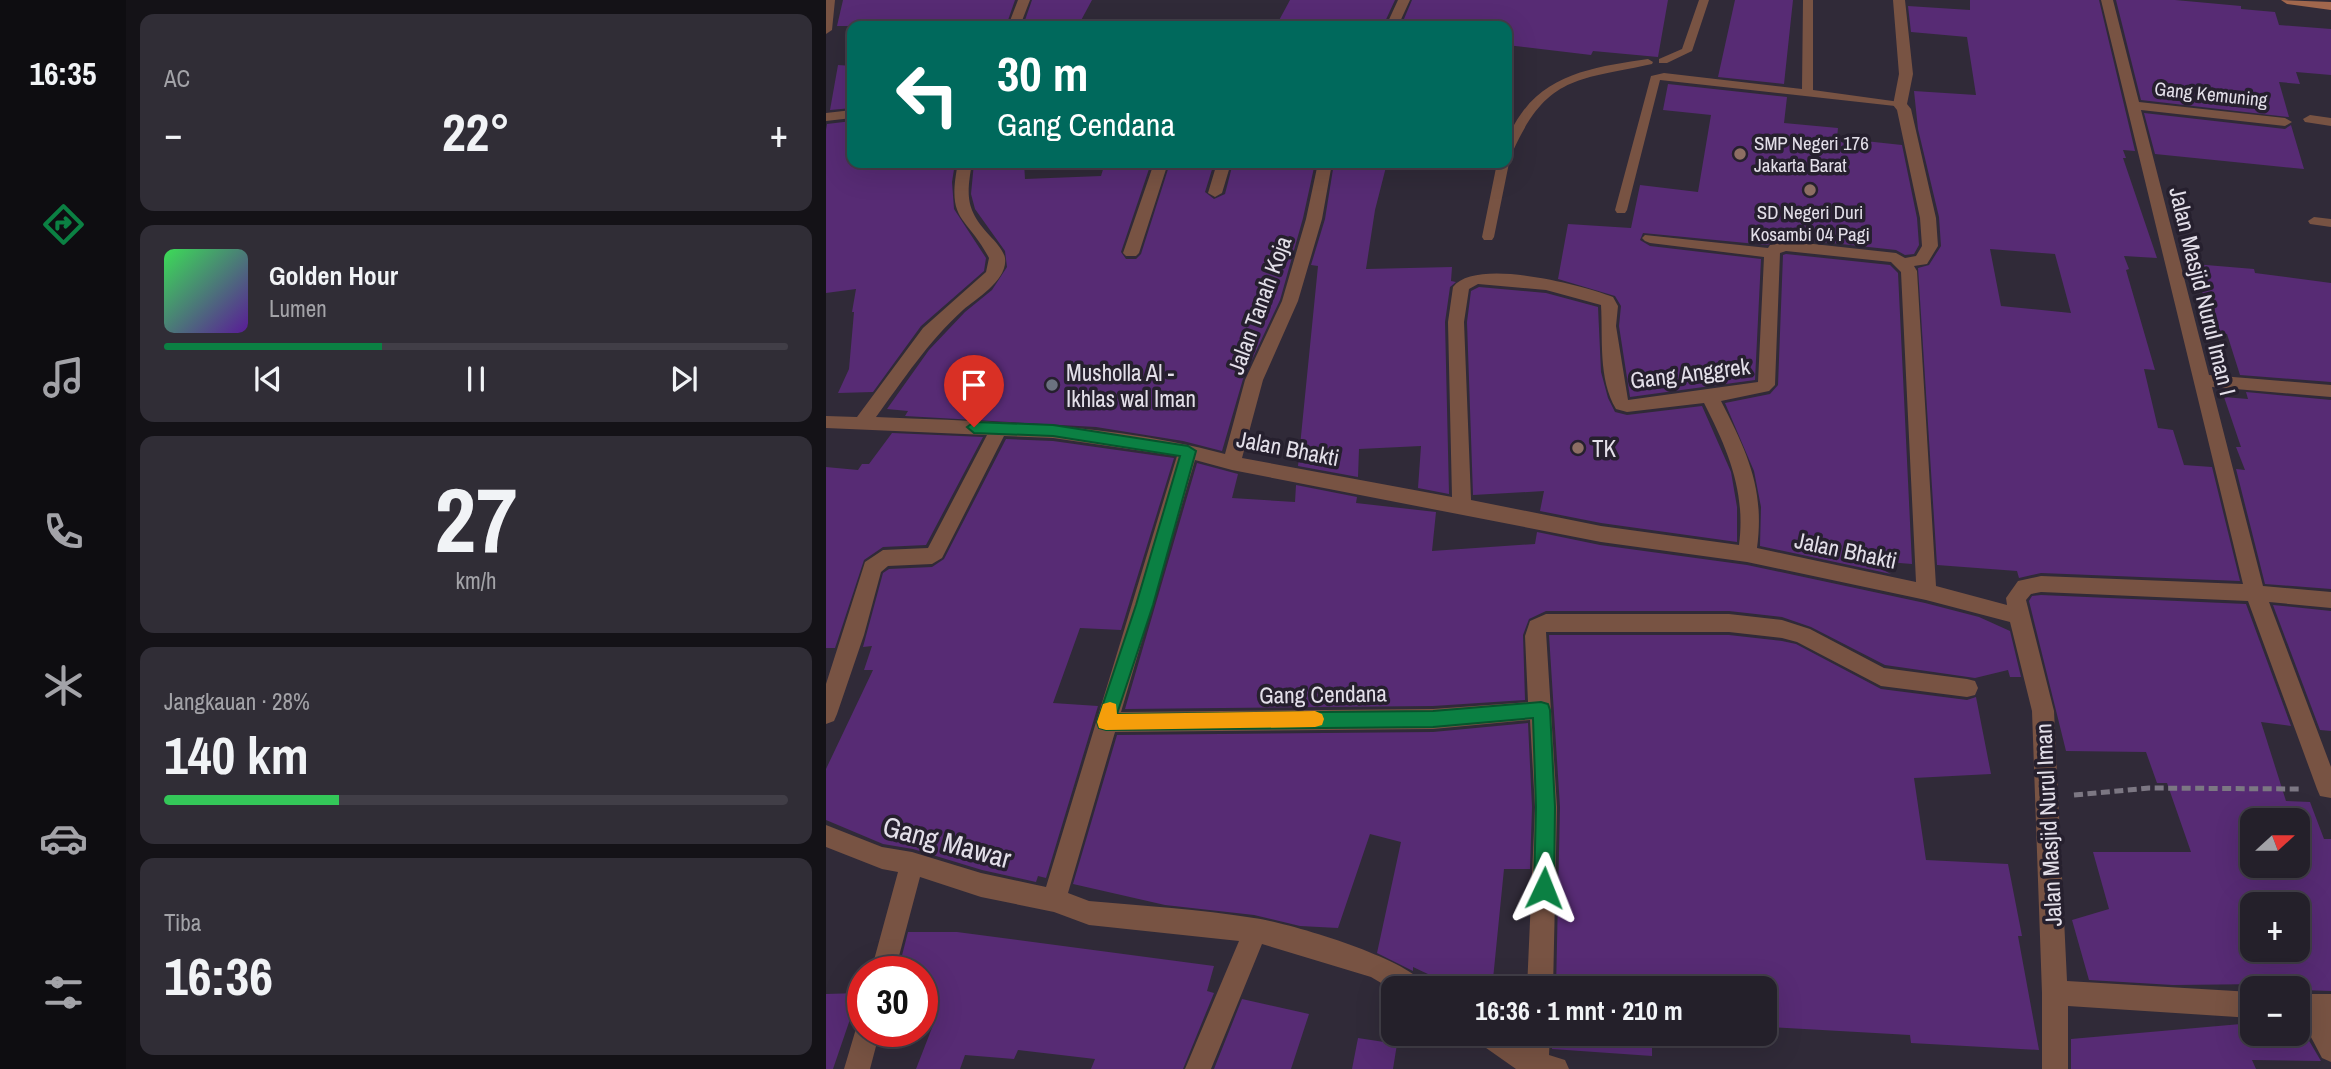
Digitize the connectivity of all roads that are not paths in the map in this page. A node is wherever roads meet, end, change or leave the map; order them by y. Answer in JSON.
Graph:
{"nodes":[{"id":1,"x":829,"y":0,"type":"edge"},
{"id":2,"x":1024,"y":0,"type":"edge"},
{"id":3,"x":1404,"y":0,"type":"edge"},
{"id":4,"x":1704,"y":0,"type":"edge"},
{"id":5,"x":1808,"y":0,"type":"edge"},
{"id":6,"x":1899,"y":0,"type":"edge"},
{"id":7,"x":2107,"y":0,"type":"edge"},
{"id":8,"x":2287,"y":0,"type":"edge"},
{"id":9,"x":2331,"y":6,"type":"edge"},
{"id":10,"x":1016,"y":21,"type":"edge"},
{"id":11,"x":1394,"y":21,"type":"edge"},
{"id":12,"x":826,"y":30,"type":"edge"},
{"id":13,"x":1663,"y":61,"type":"dead end"},
{"id":14,"x":1648,"y":62,"type":"dead end"},
{"id":15,"x":1807,"y":93,"type":"junction"},
{"id":16,"x":1900,"y":105,"type":"junction"},
{"id":17,"x":2133,"y":105,"type":"junction"},
{"id":18,"x":847,"y":115,"type":"edge"},
{"id":19,"x":826,"y":117,"type":"edge"},
{"id":20,"x":2310,"y":119,"type":"dead end"},
{"id":21,"x":2285,"y":122,"type":"dead end"},
{"id":22,"x":2331,"y":122,"type":"edge"},
{"id":23,"x":1512,"y":141,"type":"edge"},
{"id":24,"x":964,"y":168,"type":"edge"},
{"id":25,"x":1159,"y":168,"type":"edge"},
{"id":26,"x":1222,"y":168,"type":"edge"},
{"id":27,"x":1324,"y":168,"type":"edge"},
{"id":28,"x":1502,"y":168,"type":"edge"},
{"id":29,"x":1215,"y":193,"type":"dead end"},
{"id":30,"x":1621,"y":210,"type":"dead end"},
{"id":31,"x":2314,"y":220,"type":"dead end"},
{"id":32,"x":2331,"y":223,"type":"edge"},
{"id":33,"x":1488,"y":237,"type":"dead end"},
{"id":34,"x":1650,"y":239,"type":"dead end"},
{"id":35,"x":1131,"y":253,"type":"dead end"},
{"id":36,"x":1772,"y":253,"type":"junction"},
{"id":37,"x":1903,"y":263,"type":"junction"},
{"id":38,"x":2202,"y":380,"type":"junction"},
{"id":39,"x":2331,"y":391,"type":"edge"},
{"id":40,"x":1709,"y":396,"type":"junction"},
{"id":41,"x":826,"y":422,"type":"edge"},
{"id":42,"x":862,"y":424,"type":"junction"},
{"id":43,"x":999,"y":428,"type":"junction"},
{"id":44,"x":1188,"y":451,"type":"junction"},
{"id":45,"x":1232,"y":463,"type":"junction"},
{"id":46,"x":1462,"y":505,"type":"junction"},
{"id":47,"x":1747,"y":554,"type":"junction"},
{"id":48,"x":1926,"y":592,"type":"junction"},
{"id":49,"x":2255,"y":593,"type":"junction"},
{"id":50,"x":2331,"y":600,"type":"edge"},
{"id":51,"x":2018,"y":616,"type":"junction"},
{"id":52,"x":1967,"y":688,"type":"dead end"},
{"id":53,"x":1541,"y":710,"type":"junction"},
{"id":54,"x":826,"y":714,"type":"edge"},
{"id":55,"x":1106,"y":722,"type":"junction"},
{"id":56,"x":2330,"y":790,"type":"edge"},
{"id":57,"x":826,"y":836,"type":"edge"},
{"id":58,"x":912,"y":863,"type":"junction"},
{"id":59,"x":1055,"y":900,"type":"junction"},
{"id":60,"x":1256,"y":930,"type":"junction"},
{"id":61,"x":887,"y":956,"type":"edge"},
{"id":62,"x":1394,"y":976,"type":"edge"},
{"id":63,"x":1540,"y":976,"type":"edge"},
{"id":64,"x":2055,"y":993,"type":"junction"},
{"id":65,"x":2240,"y":1004,"type":"edge"},
{"id":66,"x":2313,"y":1007,"type":"edge"},
{"id":67,"x":1507,"y":1046,"type":"edge"},
{"id":68,"x":1539,"y":1046,"type":"edge"},
{"id":69,"x":863,"y":1047,"type":"edge"},
{"id":70,"x":2331,"y":1049,"type":"edge"},
{"id":71,"x":1543,"y":1068,"type":"edge"},
{"id":72,"x":857,"y":1069,"type":"edge"},
{"id":73,"x":1198,"y":1069,"type":"edge"},
{"id":74,"x":2055,"y":1069,"type":"edge"}],
"edges":[{"from":1,"to":12,"type":"street"},
{"from":2,"to":10,"type":"street"},
{"from":3,"to":11,"type":"street"},
{"from":4,"to":13,"type":"lane"},
{"from":5,"to":15,"type":"lane"},
{"from":6,"to":16,"type":"street"},
{"from":7,"to":17,"type":"street","name":"Jalan Masjid Nurul Iman I"},
{"from":8,"to":9,"type":"main road"},
{"from":14,"to":23,"type":"lane"},
{"from":15,"to":16,"type":"lane"},
{"from":15,"to":30,"type":"lane"},
{"from":16,"to":37,"type":"street"},
{"from":17,"to":21,"type":"street","name":"Gang Kemuning"},
{"from":17,"to":38,"type":"street","name":"Jalan Masjid Nurul Iman I"},
{"from":18,"to":19,"type":"street"},
{"from":20,"to":22,"type":"street"},
{"from":24,"to":42,"type":"street"},
{"from":25,"to":35,"type":"street"},
{"from":26,"to":29,"type":"street"},
{"from":27,"to":45,"type":"street","name":"Jalan Tanah Koja"},
{"from":28,"to":33,"type":"lane"},
{"from":31,"to":32,"type":"lane"},
{"from":34,"to":36,"type":"street"},
{"from":36,"to":37,"type":"street"},
{"from":36,"to":40,"type":"street","name":"Gang Anggrek"},
{"from":37,"to":48,"type":"street"},
{"from":38,"to":39,"type":"street"},
{"from":38,"to":49,"type":"street","name":"Jalan Masjid Nurul Iman I"},
{"from":40,"to":46,"type":"street","name":"Gang Anggrek"},
{"from":40,"to":47,"type":"street"},
{"from":41,"to":42,"type":"street","name":"Jalan Bhakti"},
{"from":42,"to":43,"type":"street","name":"Jalan Bhakti"},
{"from":43,"to":44,"type":"street","name":"Jalan Bhakti"},
{"from":43,"to":54,"type":"street"},
{"from":44,"to":45,"type":"street","name":"Jalan Bhakti"},
{"from":44,"to":55,"type":"street"},
{"from":45,"to":46,"type":"street","name":"Jalan Bhakti"},
{"from":46,"to":47,"type":"street","name":"Jalan Bhakti"},
{"from":47,"to":48,"type":"street","name":"Jalan Bhakti"},
{"from":48,"to":51,"type":"street","name":"Jalan Bhakti"},
{"from":49,"to":50,"type":"street"},
{"from":49,"to":51,"type":"street"},
{"from":49,"to":56,"type":"street","name":"Jalan Masjid Nurul Iman I"},
{"from":51,"to":64,"type":"street","name":"Jalan Masjid Nurul Iman"},
{"from":52,"to":53,"type":"street"},
{"from":53,"to":55,"type":"street","name":"Gang Cendana"},
{"from":53,"to":63,"type":"street"},
{"from":55,"to":59,"type":"street"},
{"from":57,"to":58,"type":"street","name":"Gang Mawar"},
{"from":58,"to":59,"type":"street","name":"Gang Mawar"},
{"from":58,"to":61,"type":"street"},
{"from":59,"to":60,"type":"street"},
{"from":60,"to":62,"type":"street"},
{"from":60,"to":73,"type":"street"},
{"from":64,"to":65,"type":"street"},
{"from":64,"to":74,"type":"street","name":"Jalan Masjid Nurul Iman"},
{"from":66,"to":70,"type":"street"},
{"from":67,"to":71,"type":"street"},
{"from":68,"to":71,"type":"street"},
{"from":69,"to":72,"type":"street"}]}
